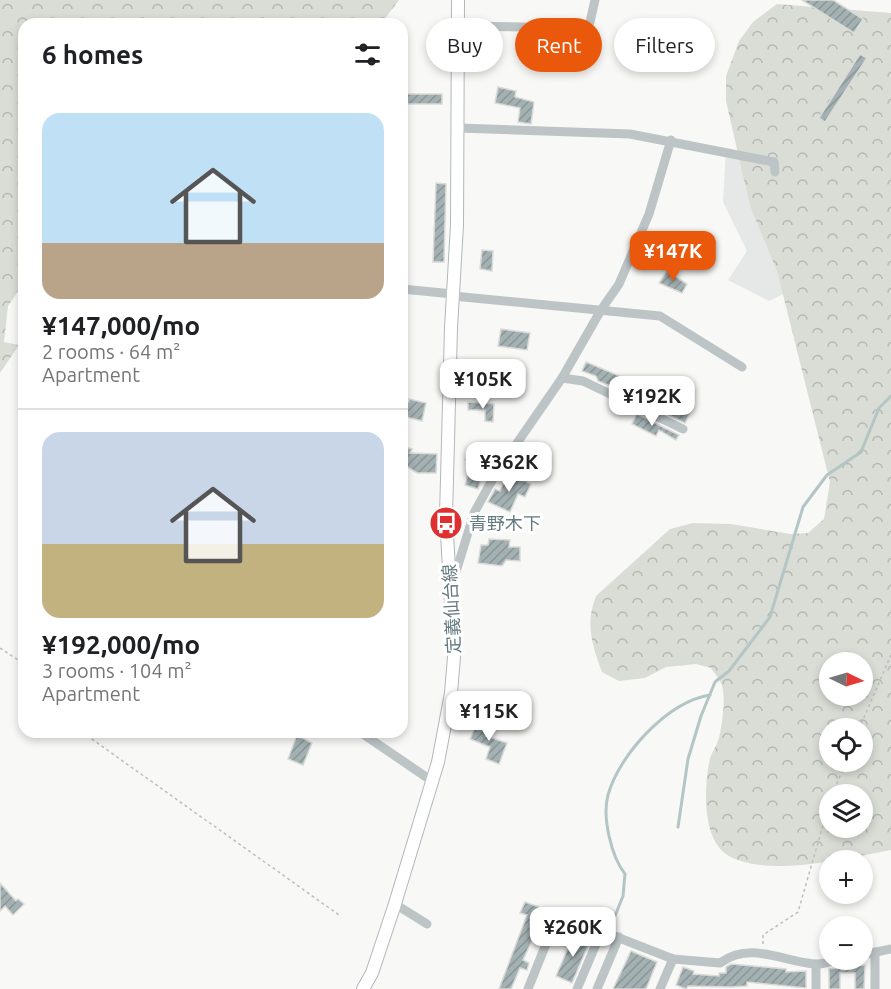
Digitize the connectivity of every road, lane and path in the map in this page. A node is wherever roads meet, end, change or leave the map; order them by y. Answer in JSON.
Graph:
{"nodes":[{"id":1,"x":458,"y":0,"type":"edge"},
{"id":2,"x":595,"y":0,"type":"edge"},
{"id":3,"x":458,"y":18,"type":"edge"},
{"id":4,"x":503,"y":27,"type":"edge"},
{"id":5,"x":458,"y":72,"type":"edge"},
{"id":6,"x":459,"y":128,"type":"junction"},
{"id":7,"x":671,"y":140,"type":"junction"},
{"id":8,"x":775,"y":172,"type":"dead end"},
{"id":9,"x":408,"y":290,"type":"edge"},
{"id":10,"x":453,"y":295,"type":"junction"},
{"id":11,"x":601,"y":310,"type":"junction"},
{"id":12,"x":742,"y":367,"type":"dead end"},
{"id":13,"x":562,"y":378,"type":"junction"},
{"id":14,"x":683,"y":429,"type":"dead end"},
{"id":15,"x":450,"y":589,"type":"junction"},
{"id":16,"x":0,"y":648,"type":"edge"},
{"id":17,"x":891,"y":655,"type":"edge"},
{"id":18,"x":18,"y":660,"type":"edge"},
{"id":19,"x":864,"y":718,"type":"edge"},
{"id":20,"x":90,"y":738,"type":"edge"},
{"id":21,"x":369,"y":738,"type":"edge"},
{"id":22,"x":432,"y":782,"type":"junction"},
{"id":23,"x":819,"y":838,"type":"edge"},
{"id":24,"x":395,"y":904,"type":"junction"},
{"id":25,"x":339,"y":915,"type":"dead end"},
{"id":26,"x":428,"y":924,"type":"dead end"},
{"id":27,"x":602,"y":930,"type":"junction"},
{"id":28,"x":619,"y":937,"type":"junction"},
{"id":29,"x":891,"y":949,"type":"edge"},
{"id":30,"x":875,"y":952,"type":"joint"},
{"id":31,"x":763,"y":954,"type":"junction"},
{"id":32,"x":673,"y":959,"type":"junction"},
{"id":33,"x":819,"y":963,"type":"edge"},
{"id":34,"x":816,"y":964,"type":"junction"},
{"id":35,"x":372,"y":973,"type":"junction"},
{"id":36,"x":363,"y":989,"type":"edge"},
{"id":37,"x":369,"y":989,"type":"edge"},
{"id":38,"x":528,"y":989,"type":"edge"},
{"id":39,"x":577,"y":989,"type":"edge"},
{"id":40,"x":597,"y":989,"type":"edge"},
{"id":41,"x":660,"y":989,"type":"edge"},
{"id":42,"x":816,"y":989,"type":"edge"},
{"id":43,"x":875,"y":989,"type":"edge"}],
"edges":[{"from":1,"to":3,"type":"main road","name":"定義仙台線"},
{"from":2,"to":4,"type":"street"},
{"from":5,"to":6,"type":"main road","name":"定義仙台線"},
{"from":6,"to":7,"type":"street"},
{"from":6,"to":10,"type":"main road","name":"定義仙台線"},
{"from":7,"to":8,"type":"street"},
{"from":7,"to":11,"type":"street"},
{"from":9,"to":10,"type":"street"},
{"from":10,"to":11,"type":"street"},
{"from":10,"to":15,"type":"main road","name":"定義仙台線"},
{"from":11,"to":12,"type":"street"},
{"from":11,"to":13,"type":"street"},
{"from":13,"to":14,"type":"street"},
{"from":13,"to":15,"type":"street"},
{"from":15,"to":22,"type":"main road","name":"定義仙台線"},
{"from":16,"to":18,"type":"path"},
{"from":17,"to":19,"type":"path"},
{"from":20,"to":25,"type":"path"},
{"from":21,"to":22,"type":"street"},
{"from":22,"to":24,"type":"main road","name":"定義仙台線"},
{"from":23,"to":31,"type":"path"},
{"from":24,"to":26,"type":"street"},
{"from":24,"to":35,"type":"main road","name":"定義仙台線"},
{"from":27,"to":28,"type":"street"},
{"from":27,"to":38,"type":"street"},
{"from":27,"to":39,"type":"street"},
{"from":28,"to":32,"type":"street"},
{"from":28,"to":40,"type":"street"},
{"from":29,"to":30,"type":"street"},
{"from":30,"to":43,"type":"street"},
{"from":31,"to":32,"type":"street"},
{"from":31,"to":34,"type":"street"},
{"from":32,"to":41,"type":"street"},
{"from":33,"to":34,"type":"street"},
{"from":34,"to":42,"type":"street"},
{"from":35,"to":36,"type":"main road","name":"定義仙台線"},
{"from":35,"to":37,"type":"street"}]}
